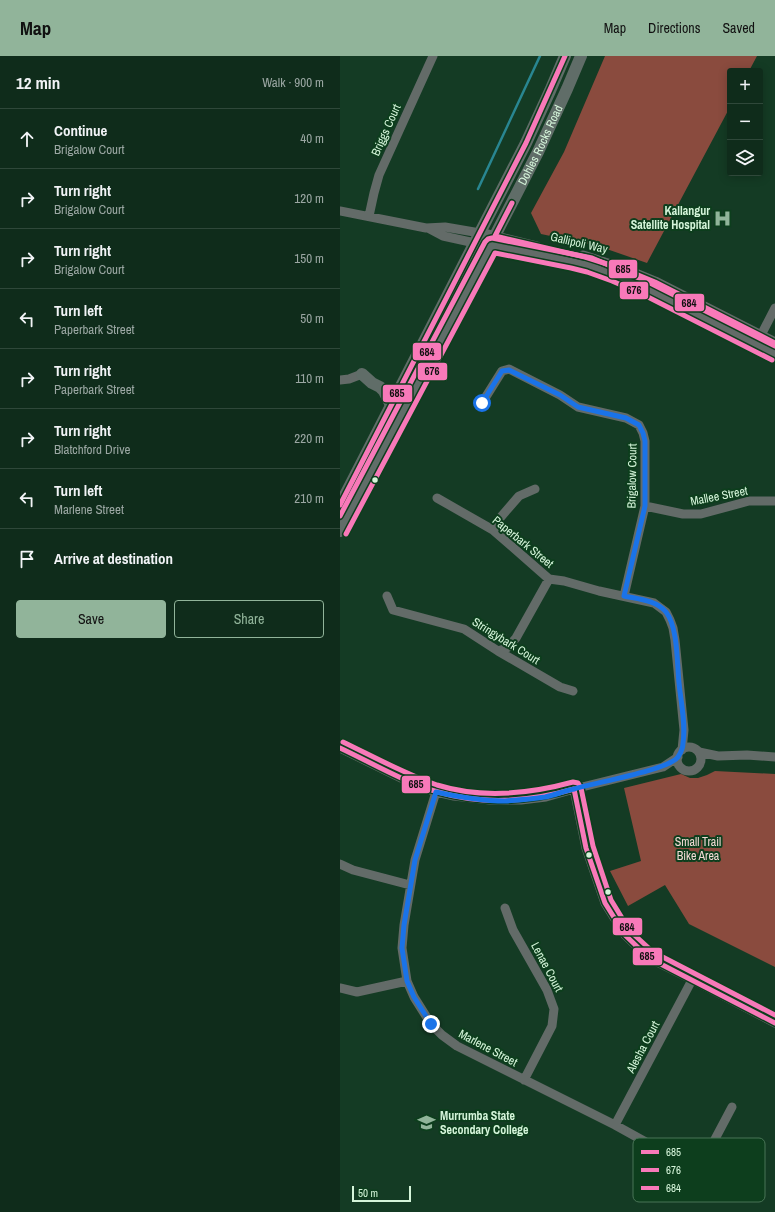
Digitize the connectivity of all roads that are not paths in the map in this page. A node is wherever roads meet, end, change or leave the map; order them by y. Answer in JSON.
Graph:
{"nodes":[{"id":1,"x":433,"y":56,"type":"edge"},
{"id":2,"x":565,"y":56,"type":"edge"},
{"id":3,"x":581,"y":56,"type":"edge"},
{"id":4,"x":340,"y":211,"type":"edge"},
{"id":5,"x":369,"y":216,"type":"junction"},
{"id":6,"x":477,"y":238,"type":"junction"},
{"id":7,"x":493,"y":240,"type":"junction"},
{"id":8,"x":775,"y":308,"type":"edge"},
{"id":9,"x":759,"y":340,"type":"junction"},
{"id":10,"x":775,"y":343,"type":"edge"},
{"id":11,"x":775,"y":354,"type":"edge"},
{"id":12,"x":362,"y":374,"type":"joint"},
{"id":13,"x":340,"y":380,"type":"edge"},
{"id":14,"x":482,"y":403,"type":"dead end"},
{"id":15,"x":391,"y":405,"type":"junction"},
{"id":16,"x":535,"y":489,"type":"dead end"},
{"id":17,"x":437,"y":498,"type":"dead end"},
{"id":18,"x":344,"y":500,"type":"edge"},
{"id":19,"x":775,"y":501,"type":"edge"},
{"id":20,"x":645,"y":506,"type":"junction"},
{"id":21,"x":340,"y":530,"type":"edge"},
{"id":22,"x":493,"y":530,"type":"junction"},
{"id":23,"x":549,"y":579,"type":"junction"},
{"id":24,"x":387,"y":596,"type":"dead end"},
{"id":25,"x":624,"y":596,"type":"junction"},
{"id":26,"x":498,"y":651,"type":"junction"},
{"id":27,"x":573,"y":691,"type":"dead end"},
{"id":28,"x":684,"y":730,"type":"junction"},
{"id":29,"x":340,"y":748,"type":"edge"},
{"id":30,"x":696,"y":750,"type":"junction"},
{"id":31,"x":680,"y":754,"type":"junction"},
{"id":32,"x":718,"y":756,"type":"junction"},
{"id":33,"x":775,"y":757,"type":"edge"},
{"id":34,"x":700,"y":763,"type":"junction"},
{"id":35,"x":663,"y":767,"type":"junction"},
{"id":36,"x":682,"y":768,"type":"junction"},
{"id":37,"x":574,"y":788,"type":"junction"},
{"id":38,"x":436,"y":792,"type":"junction"},
{"id":39,"x":340,"y":864,"type":"edge"},
{"id":40,"x":410,"y":884,"type":"junction"},
{"id":41,"x":505,"y":908,"type":"dead end"},
{"id":42,"x":692,"y":980,"type":"junction"},
{"id":43,"x":407,"y":981,"type":"junction"},
{"id":44,"x":340,"y":988,"type":"edge"},
{"id":45,"x":775,"y":1023,"type":"edge"},
{"id":46,"x":524,"y":1080,"type":"junction"},
{"id":47,"x":732,"y":1107,"type":"dead end"},
{"id":48,"x":615,"y":1125,"type":"junction"},
{"id":49,"x":638,"y":1138,"type":"edge"},
{"id":50,"x":716,"y":1138,"type":"edge"}],
"edges":[{"from":1,"to":5,"type":"street","name":"Briggs Court"},
{"from":2,"to":6,"type":"main road","name":"Dohles Rocks Road"},
{"from":3,"to":7,"type":"main road","name":"Dohles Rocks Road"},
{"from":4,"to":5,"type":"street"},
{"from":5,"to":6,"type":"street"},
{"from":6,"to":7,"type":"street","name":"Gallipoli Way"},
{"from":6,"to":15,"type":"main road","name":"Dohles Rocks Road"},
{"from":7,"to":9,"type":"street","name":"Gallipoli Way"},
{"from":7,"to":18,"type":"main road","name":"Dohles Rocks Road"},
{"from":8,"to":9,"type":"street"},
{"from":9,"to":10,"type":"street","name":"Gallipoli Way"},
{"from":9,"to":11,"type":"street","name":"Gallipoli Way"},
{"from":12,"to":13,"type":"street"},
{"from":12,"to":15,"type":"main road"},
{"from":14,"to":20,"type":"street","name":"Brigalow Court"},
{"from":15,"to":18,"type":"main road","name":"Dohles Rocks Road"},
{"from":16,"to":22,"type":"street"},
{"from":17,"to":22,"type":"street","name":"Paperbark Street"},
{"from":18,"to":21,"type":"main road","name":"Dohles Rocks Road"},
{"from":19,"to":20,"type":"street","name":"Mallee Street"},
{"from":20,"to":25,"type":"street","name":"Brigalow Court"},
{"from":22,"to":23,"type":"street","name":"Paperbark Street"},
{"from":23,"to":25,"type":"street","name":"Paperbark Street"},
{"from":23,"to":26,"type":"street"},
{"from":24,"to":26,"type":"street","name":"Stringybark Court"},
{"from":25,"to":28,"type":"street","name":"Paperbark Street"},
{"from":26,"to":27,"type":"street","name":"Stringybark Court"},
{"from":28,"to":30,"type":"street","name":"Paperbark Street"},
{"from":28,"to":31,"type":"street","name":"Paperbark Street"},
{"from":29,"to":38,"type":"street"},
{"from":30,"to":31,"type":"street"},
{"from":30,"to":32,"type":"street"},
{"from":30,"to":34,"type":"street"},
{"from":31,"to":35,"type":"street"},
{"from":31,"to":36,"type":"street"},
{"from":32,"to":33,"type":"street"},
{"from":32,"to":34,"type":"street"},
{"from":34,"to":36,"type":"street"},
{"from":35,"to":36,"type":"street"},
{"from":35,"to":37,"type":"street"},
{"from":37,"to":38,"type":"street"},
{"from":37,"to":42,"type":"street"},
{"from":38,"to":40,"type":"street","name":"Marlene Street"},
{"from":39,"to":40,"type":"street"},
{"from":40,"to":43,"type":"street","name":"Marlene Street"},
{"from":41,"to":46,"type":"street","name":"Lenae Court"},
{"from":42,"to":45,"type":"street"},
{"from":42,"to":48,"type":"street","name":"Alesha Court"},
{"from":43,"to":44,"type":"street"},
{"from":43,"to":46,"type":"street","name":"Marlene Street"},
{"from":46,"to":48,"type":"street","name":"Marlene Street"},
{"from":47,"to":50,"type":"street","name":"Marlene Street"},
{"from":48,"to":49,"type":"street","name":"Marlene Street"}]}
